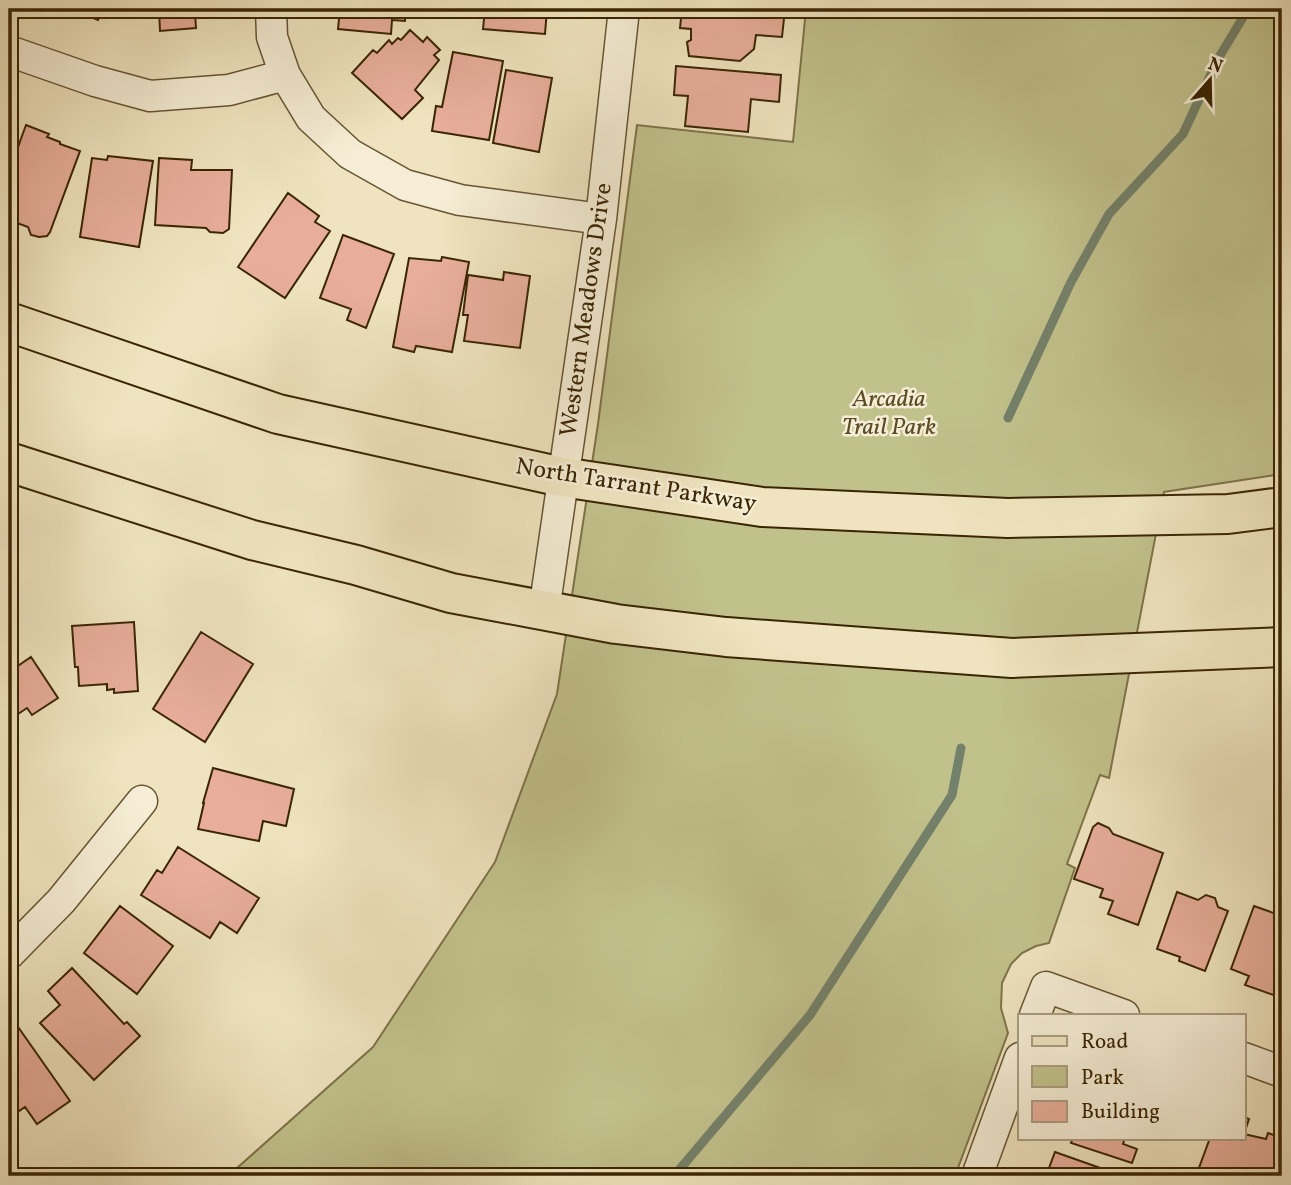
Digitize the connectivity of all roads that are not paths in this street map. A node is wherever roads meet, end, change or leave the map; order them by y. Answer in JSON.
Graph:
{"nodes":[{"id":1,"x":271,"y":9,"type":"edge"},
{"id":2,"x":624,"y":9,"type":"edge"},
{"id":3,"x":9,"y":51,"type":"edge"},
{"id":4,"x":285,"y":75,"type":"junction"},
{"id":5,"x":601,"y":219,"type":"junction"},
{"id":6,"x":9,"y":322,"type":"edge"},
{"id":7,"x":9,"y":462,"type":"edge"},
{"id":8,"x":562,"y":477,"type":"junction"},
{"id":9,"x":1282,"y":507,"type":"edge"},
{"id":10,"x":544,"y":611,"type":"junction"},
{"id":11,"x":1282,"y":647,"type":"edge"},
{"id":12,"x":142,"y":801,"type":"dead end"},
{"id":13,"x":9,"y":954,"type":"edge"},
{"id":14,"x":1035,"y":1014,"type":"edge"},
{"id":15,"x":1122,"y":1014,"type":"edge"},
{"id":16,"x":1246,"y":1059,"type":"edge"},
{"id":17,"x":1018,"y":1063,"type":"edge"},
{"id":18,"x":1282,"y":1072,"type":"edge"},
{"id":19,"x":977,"y":1176,"type":"edge"}],
"edges":[{"from":1,"to":4,"type":"street"},
{"from":2,"to":5,"type":"street","name":"Western Meadows Drive"},
{"from":3,"to":4,"type":"street"},
{"from":4,"to":5,"type":"street"},
{"from":5,"to":8,"type":"street","name":"Western Meadows Drive"},
{"from":6,"to":8,"type":"main road","name":"North Tarrant Parkway"},
{"from":7,"to":10,"type":"main road"},
{"from":8,"to":9,"type":"main road","name":"North Tarrant Parkway"},
{"from":8,"to":10,"type":"street","name":"Western Meadows Drive"},
{"from":10,"to":11,"type":"main road"},
{"from":12,"to":13,"type":"street"},
{"from":14,"to":15,"type":"street"},
{"from":16,"to":18,"type":"street"},
{"from":17,"to":19,"type":"street"}]}
